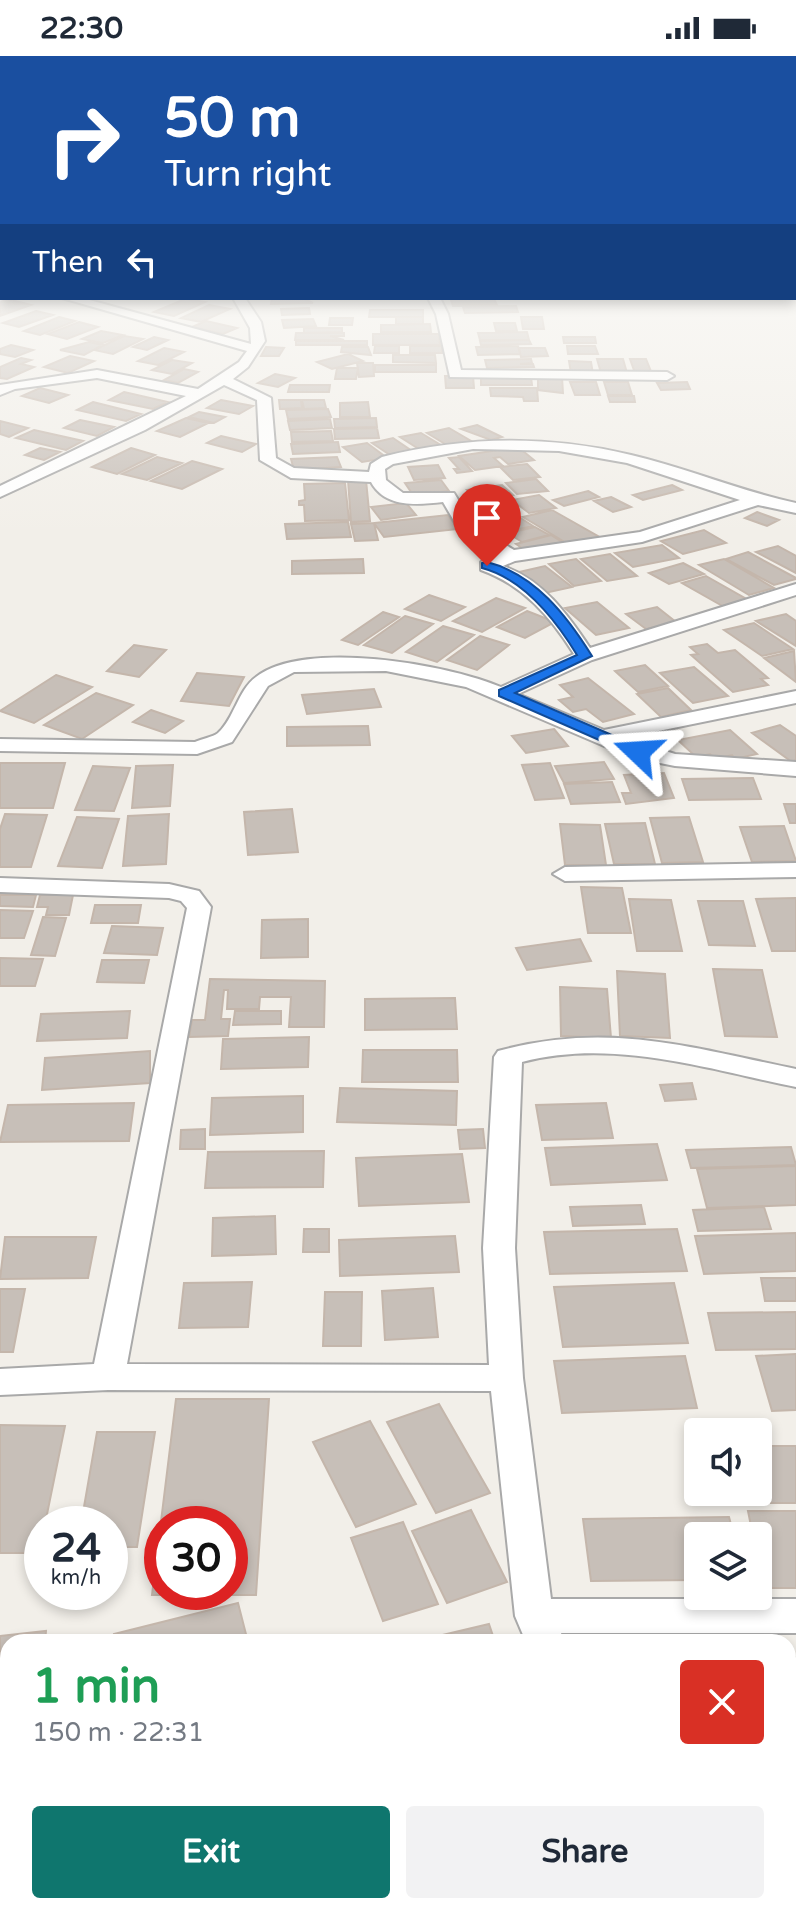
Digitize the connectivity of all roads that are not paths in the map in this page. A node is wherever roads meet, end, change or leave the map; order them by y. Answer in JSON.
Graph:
{"nodes":[{"id":1,"x":243,"y":362,"type":"edge"},
{"id":2,"x":452,"y":362,"type":"edge"},
{"id":3,"x":667,"y":376,"type":"dead end"},
{"id":4,"x":225,"y":380,"type":"junction"},
{"id":5,"x":4,"y":386,"type":"edge"},
{"id":6,"x":200,"y":394,"type":"junction"},
{"id":7,"x":376,"y":477,"type":"junction"},
{"id":8,"x":0,"y":492,"type":"edge"},
{"id":9,"x":757,"y":500,"type":"junction"},
{"id":10,"x":796,"y":508,"type":"edge"},
{"id":11,"x":511,"y":556,"type":"junction"},
{"id":12,"x":796,"y":589,"type":"edge"},
{"id":13,"x":585,"y":656,"type":"junction"},
{"id":14,"x":504,"y":693,"type":"junction"},
{"id":15,"x":796,"y":697,"type":"edge"},
{"id":16,"x":598,"y":737,"type":"junction"},
{"id":17,"x":0,"y":745,"type":"edge"},
{"id":18,"x":796,"y":769,"type":"edge"},
{"id":19,"x":796,"y":870,"type":"edge"},
{"id":20,"x":565,"y":874,"type":"dead end"},
{"id":21,"x":0,"y":885,"type":"edge"},
{"id":22,"x":796,"y":1078,"type":"edge"},
{"id":23,"x":108,"y":1377,"type":"junction"},
{"id":24,"x":506,"y":1378,"type":"junction"},
{"id":25,"x":0,"y":1382,"type":"edge"},
{"id":26,"x":796,"y":1616,"type":"edge"},
{"id":27,"x":540,"y":1629,"type":"edge"}],
"edges":[{"from":1,"to":4,"type":"street"},
{"from":2,"to":3,"type":"street"},
{"from":4,"to":6,"type":"street"},
{"from":4,"to":7,"type":"street"},
{"from":5,"to":6,"type":"street"},
{"from":6,"to":8,"type":"street"},
{"from":7,"to":9,"type":"street"},
{"from":7,"to":11,"type":"street"},
{"from":9,"to":10,"type":"street"},
{"from":9,"to":11,"type":"street"},
{"from":11,"to":13,"type":"street"},
{"from":12,"to":13,"type":"street"},
{"from":13,"to":14,"type":"street"},
{"from":14,"to":16,"type":"street"},
{"from":14,"to":17,"type":"street"},
{"from":15,"to":16,"type":"street"},
{"from":16,"to":18,"type":"street"},
{"from":19,"to":20,"type":"street"},
{"from":21,"to":23,"type":"street"},
{"from":22,"to":24,"type":"street"},
{"from":23,"to":24,"type":"street"},
{"from":23,"to":25,"type":"street"},
{"from":24,"to":27,"type":"street"},
{"from":26,"to":27,"type":"street"}]}
